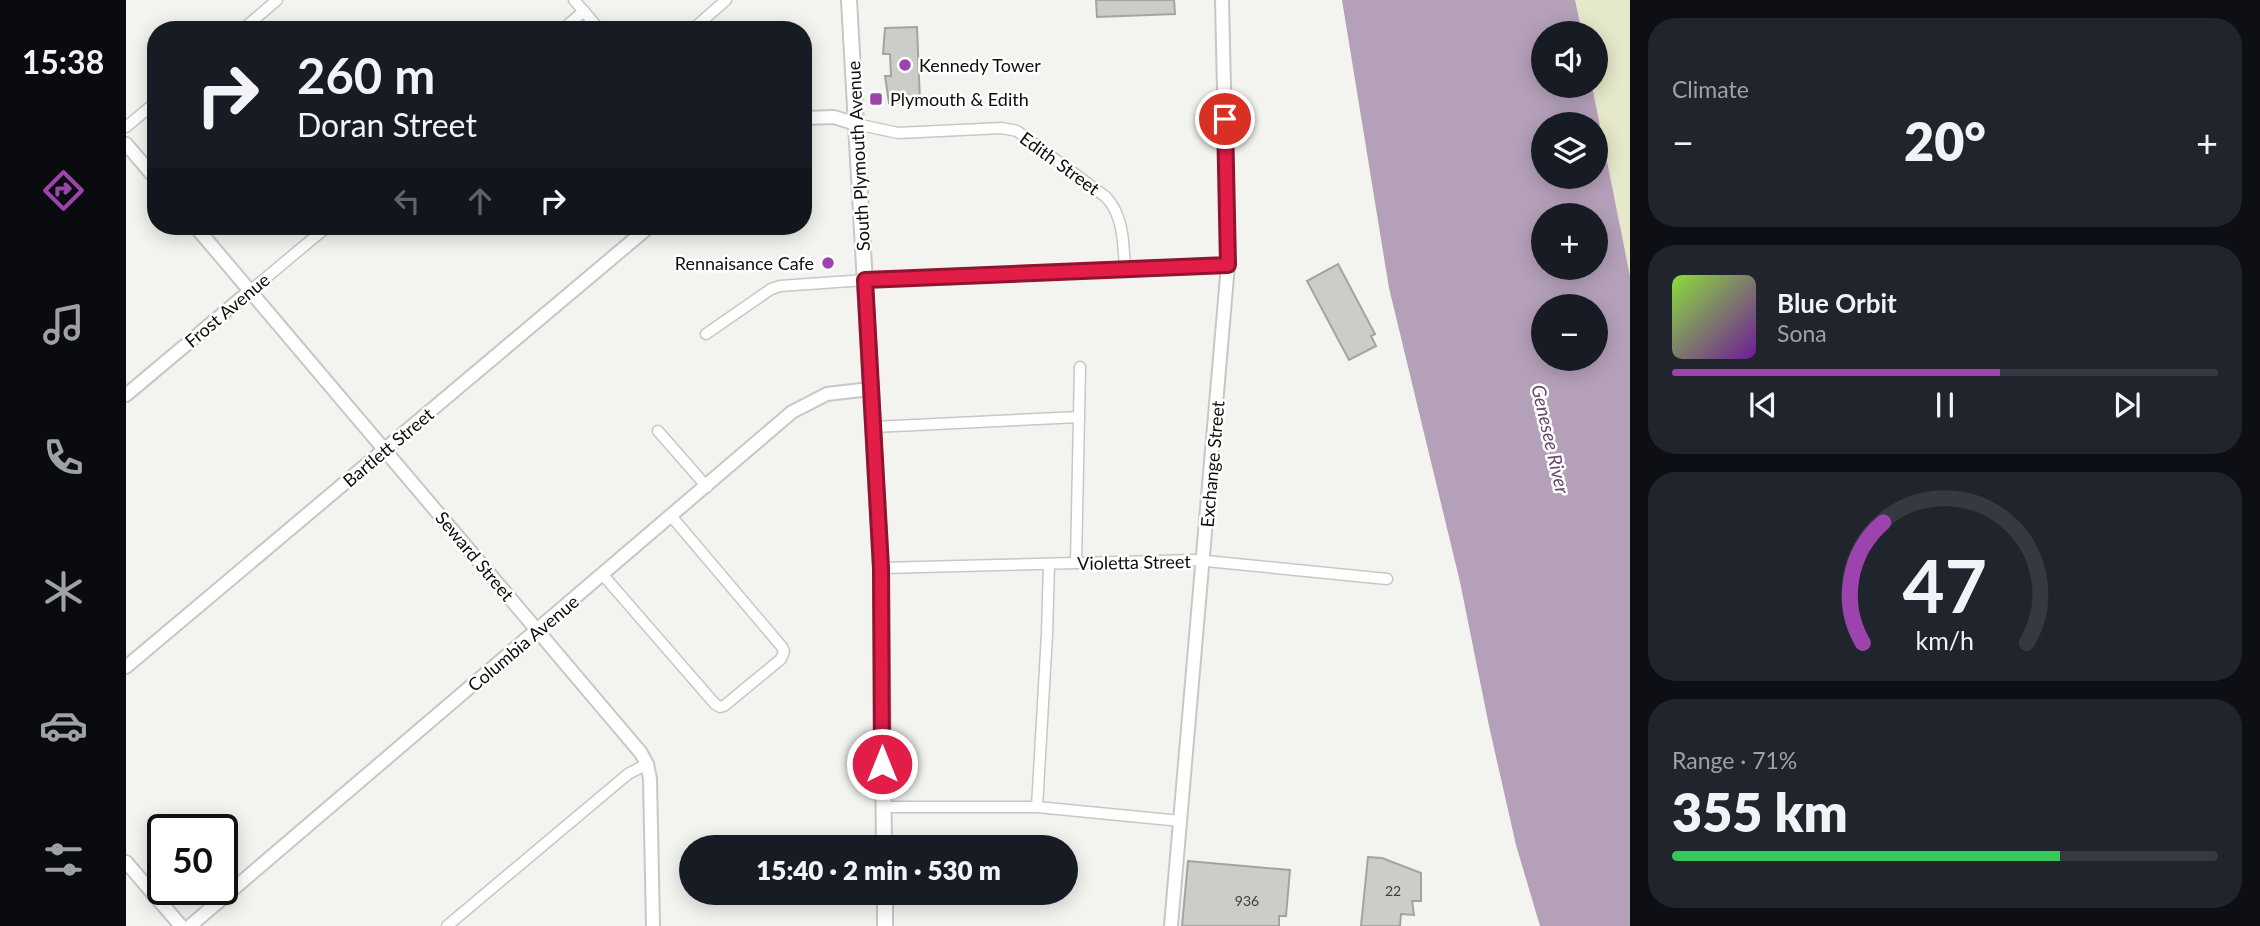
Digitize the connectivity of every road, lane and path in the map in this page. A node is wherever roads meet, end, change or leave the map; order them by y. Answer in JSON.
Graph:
{"nodes":[{"id":1,"x":277,"y":0,"type":"edge"},
{"id":2,"x":574,"y":0,"type":"edge"},
{"id":3,"x":726,"y":0,"type":"edge"},
{"id":4,"x":1222,"y":0,"type":"edge"},
{"id":5,"x":849,"y":4,"type":"edge"},
{"id":6,"x":584,"y":11,"type":"junction"},
{"id":7,"x":252,"y":21,"type":"edge"},
{"id":8,"x":572,"y":21,"type":"edge"},
{"id":9,"x":592,"y":21,"type":"edge"},
{"id":10,"x":702,"y":21,"type":"edge"},
{"id":11,"x":147,"y":110,"type":"edge"},
{"id":12,"x":812,"y":118,"type":"edge"},
{"id":13,"x":856,"y":124,"type":"junction"},
{"id":14,"x":126,"y":127,"type":"edge"},
{"id":15,"x":126,"y":144,"type":"edge"},
{"id":16,"x":147,"y":168,"type":"edge"},
{"id":17,"x":203,"y":235,"type":"edge"},
{"id":18,"x":317,"y":235,"type":"edge"},
{"id":19,"x":639,"y":235,"type":"edge"},
{"id":20,"x":1228,"y":265,"type":"junction"},
{"id":21,"x":1125,"y":268,"type":"junction"},
{"id":22,"x":865,"y":280,"type":"junction"},
{"id":23,"x":250,"y":290,"type":"junction"},
{"id":24,"x":706,"y":334,"type":"dead end"},
{"id":25,"x":1080,"y":367,"type":"dead end"},
{"id":26,"x":870,"y":388,"type":"junction"},
{"id":27,"x":126,"y":395,"type":"edge"},
{"id":28,"x":1079,"y":417,"type":"junction"},
{"id":29,"x":874,"y":427,"type":"junction"},
{"id":30,"x":658,"y":430,"type":"dead end"},
{"id":31,"x":385,"y":449,"type":"junction"},
{"id":32,"x":707,"y":487,"type":"junction"},
{"id":33,"x":671,"y":517,"type":"junction"},
{"id":34,"x":1203,"y":561,"type":"junction"},
{"id":35,"x":1076,"y":563,"type":"junction"},
{"id":36,"x":1049,"y":564,"type":"junction"},
{"id":37,"x":881,"y":568,"type":"junction"},
{"id":38,"x":603,"y":575,"type":"junction"},
{"id":39,"x":1387,"y":579,"type":"dead end"},
{"id":40,"x":538,"y":630,"type":"junction"},
{"id":41,"x":126,"y":667,"type":"edge"},
{"id":42,"x":647,"y":764,"type":"junction"},
{"id":43,"x":883,"y":807,"type":"junction"},
{"id":44,"x":1037,"y":807,"type":"junction"},
{"id":45,"x":1181,"y":821,"type":"junction"},
{"id":46,"x":884,"y":835,"type":"edge"},
{"id":47,"x":126,"y":862,"type":"edge"},
{"id":48,"x":885,"y":905,"type":"edge"},
{"id":49,"x":181,"y":926,"type":"edge"},
{"id":50,"x":190,"y":926,"type":"edge"},
{"id":51,"x":447,"y":926,"type":"edge"},
{"id":52,"x":653,"y":926,"type":"edge"},
{"id":53,"x":885,"y":926,"type":"edge"},
{"id":54,"x":1171,"y":926,"type":"edge"}],
"edges":[{"from":1,"to":7,"type":"street"},
{"from":2,"to":6,"type":"street"},
{"from":3,"to":10,"type":"street"},
{"from":4,"to":20,"type":"street","name":"Exchange Street"},
{"from":5,"to":13,"type":"main road","name":"South Plymouth Avenue"},
{"from":6,"to":8,"type":"street"},
{"from":6,"to":9,"type":"street"},
{"from":11,"to":14,"type":"street"},
{"from":12,"to":13,"type":"street"},
{"from":13,"to":21,"type":"street","name":"Edith Street"},
{"from":13,"to":22,"type":"main road","name":"South Plymouth Avenue"},
{"from":15,"to":16,"type":"street"},
{"from":17,"to":23,"type":"street","name":"Seward Street"},
{"from":18,"to":23,"type":"street","name":"Frost Avenue"},
{"from":19,"to":31,"type":"street","name":"Bartlett Street"},
{"from":20,"to":21,"type":"street"},
{"from":20,"to":34,"type":"street","name":"Exchange Street"},
{"from":21,"to":22,"type":"street"},
{"from":22,"to":24,"type":"street"},
{"from":22,"to":26,"type":"main road","name":"South Plymouth Avenue"},
{"from":23,"to":27,"type":"street","name":"Frost Avenue"},
{"from":23,"to":31,"type":"street","name":"Seward Street"},
{"from":25,"to":28,"type":"street"},
{"from":26,"to":29,"type":"main road","name":"South Plymouth Avenue"},
{"from":26,"to":32,"type":"street","name":"Columbia Avenue"},
{"from":28,"to":29,"type":"street"},
{"from":28,"to":35,"type":"street"},
{"from":29,"to":37,"type":"main road","name":"South Plymouth Avenue"},
{"from":30,"to":32,"type":"street"},
{"from":31,"to":40,"type":"street","name":"Seward Street"},
{"from":31,"to":41,"type":"street","name":"Bartlett Street"},
{"from":32,"to":33,"type":"street","name":"Columbia Avenue"},
{"from":33,"to":38,"type":"street","name":"Columbia Avenue"},
{"from":33,"to":38,"type":"street"},
{"from":34,"to":35,"type":"street","name":"Violetta Street"},
{"from":34,"to":39,"type":"street","name":"Violetta Street"},
{"from":34,"to":45,"type":"street","name":"Exchange Street"},
{"from":35,"to":36,"type":"street","name":"Violetta Street"},
{"from":36,"to":37,"type":"street","name":"Violetta Street"},
{"from":36,"to":44,"type":"street"},
{"from":37,"to":43,"type":"main road","name":"South Plymouth Avenue"},
{"from":38,"to":40,"type":"street","name":"Columbia Avenue"},
{"from":40,"to":42,"type":"street","name":"Seward Street"},
{"from":40,"to":50,"type":"street","name":"Columbia Avenue"},
{"from":42,"to":51,"type":"street"},
{"from":42,"to":52,"type":"street","name":"Seward Street"},
{"from":43,"to":44,"type":"street"},
{"from":43,"to":46,"type":"main road","name":"South Plymouth Avenue"},
{"from":44,"to":45,"type":"street"},
{"from":45,"to":54,"type":"street","name":"Exchange Street"},
{"from":47,"to":49,"type":"street"},
{"from":48,"to":53,"type":"main road"}]}
